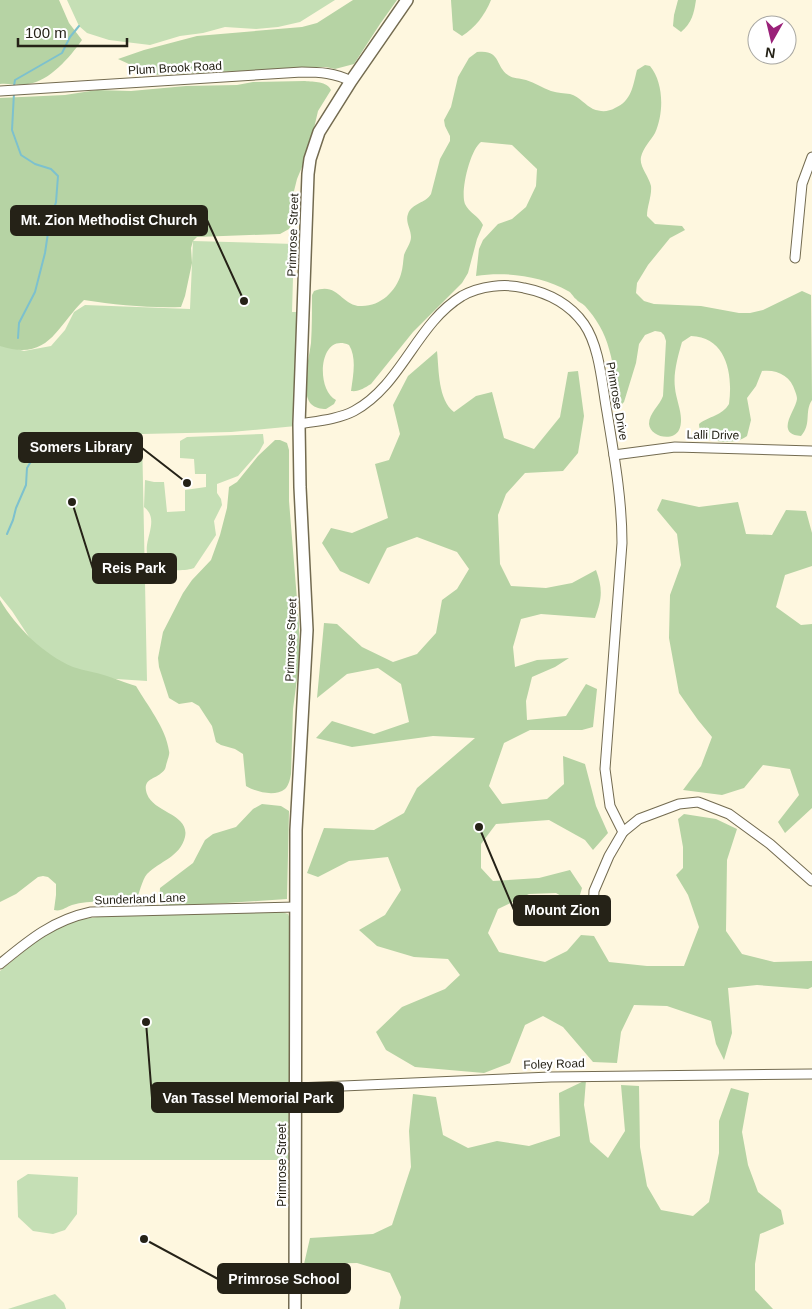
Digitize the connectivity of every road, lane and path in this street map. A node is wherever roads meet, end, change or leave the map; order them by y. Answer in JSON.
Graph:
{"nodes":[{"id":1,"x":407,"y":0,"type":"edge"},
{"id":2,"x":351,"y":81,"type":"junction"},
{"id":3,"x":0,"y":91,"type":"edge"},
{"id":4,"x":812,"y":157,"type":"edge"},
{"id":5,"x":795,"y":258,"type":"dead end"},
{"id":6,"x":300,"y":424,"type":"junction"},
{"id":7,"x":812,"y":451,"type":"edge"},
{"id":8,"x":614,"y":455,"type":"junction"},
{"id":9,"x":623,"y":832,"type":"junction"},
{"id":10,"x":812,"y":881,"type":"edge"},
{"id":11,"x":296,"y":907,"type":"junction"},
{"id":12,"x":593,"y":912,"type":"dead end"},
{"id":13,"x":0,"y":964,"type":"edge"},
{"id":14,"x":812,"y":1074,"type":"edge"},
{"id":15,"x":297,"y":1088,"type":"junction"},
{"id":16,"x":295,"y":1309,"type":"edge"}],
"edges":[{"from":1,"to":2,"type":"main road","name":"Primrose Street"},
{"from":2,"to":3,"type":"street","name":"Plum Brook Road"},
{"from":2,"to":6,"type":"main road","name":"Primrose Street"},
{"from":4,"to":5,"type":"street"},
{"from":6,"to":8,"type":"street","name":"Primrose Drive"},
{"from":6,"to":11,"type":"main road","name":"Primrose Street"},
{"from":7,"to":8,"type":"street","name":"Lalli Drive"},
{"from":8,"to":9,"type":"street","name":"Primrose Drive"},
{"from":9,"to":10,"type":"street"},
{"from":9,"to":12,"type":"street"},
{"from":11,"to":13,"type":"street","name":"Sunderland Lane"},
{"from":11,"to":15,"type":"main road","name":"Primrose Street"},
{"from":14,"to":15,"type":"street","name":"Foley Road"},
{"from":15,"to":16,"type":"main road","name":"Primrose Street"}]}
